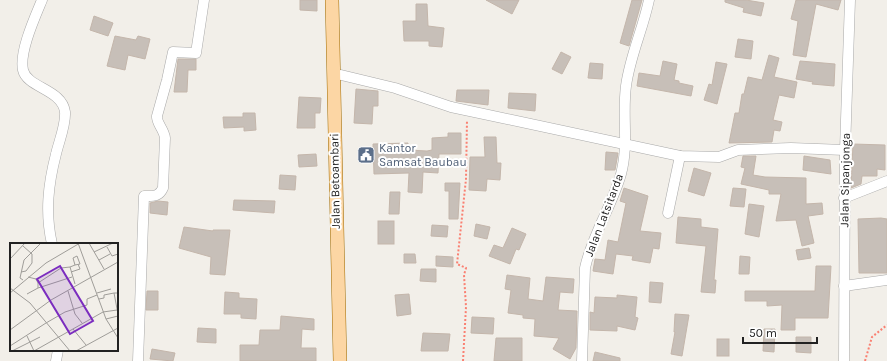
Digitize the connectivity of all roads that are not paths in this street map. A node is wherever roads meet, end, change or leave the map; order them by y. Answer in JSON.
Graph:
{"nodes":[{"id":1,"x":42,"y":0,"type":"edge"},
{"id":2,"x":204,"y":0,"type":"edge"},
{"id":3,"x":332,"y":0,"type":"edge"},
{"id":4,"x":340,"y":0,"type":"edge"},
{"id":5,"x":648,"y":0,"type":"edge"},
{"id":6,"x":850,"y":0,"type":"edge"},
{"id":7,"x":341,"y":75,"type":"junction"},
{"id":8,"x":626,"y":145,"type":"junction"},
{"id":9,"x":845,"y":150,"type":"junction"},
{"id":10,"x":680,"y":156,"type":"junction"},
{"id":11,"x":887,"y":181,"type":"edge"},
{"id":12,"x":844,"y":198,"type":"junction"},
{"id":13,"x":668,"y":213,"type":"dead end"},
{"id":14,"x":340,"y":216,"type":"junction"},
{"id":15,"x":52,"y":243,"type":"edge"},
{"id":16,"x":887,"y":280,"type":"edge"},
{"id":17,"x":844,"y":286,"type":"junction"},
{"id":18,"x":58,"y":351,"type":"edge"},
{"id":19,"x":56,"y":361,"type":"edge"},
{"id":20,"x":138,"y":361,"type":"edge"},
{"id":21,"x":340,"y":361,"type":"edge"},
{"id":22,"x":347,"y":361,"type":"edge"},
{"id":23,"x":582,"y":361,"type":"edge"},
{"id":24,"x":844,"y":361,"type":"edge"}],
"edges":[{"from":1,"to":15,"type":"street"},
{"from":2,"to":20,"type":"street"},
{"from":3,"to":14,"type":"main road","name":"Jalan Betoambari"},
{"from":4,"to":7,"type":"main road","name":"Jalan Betoambari"},
{"from":5,"to":8,"type":"street","name":"Jalan Latsitarda"},
{"from":6,"to":9,"type":"street","name":"Jalan Sipanjonga"},
{"from":7,"to":8,"type":"street"},
{"from":7,"to":14,"type":"main road","name":"Jalan Betoambari"},
{"from":8,"to":10,"type":"street"},
{"from":8,"to":23,"type":"street","name":"Jalan Latsitarda"},
{"from":9,"to":10,"type":"street"},
{"from":9,"to":12,"type":"street","name":"Jalan Sipanjonga"},
{"from":10,"to":13,"type":"street"},
{"from":11,"to":12,"type":"street"},
{"from":12,"to":17,"type":"street","name":"Jalan Sipanjonga"},
{"from":14,"to":21,"type":"main road","name":"Jalan Betoambari"},
{"from":14,"to":22,"type":"main road","name":"Jalan Betoambari"},
{"from":16,"to":17,"type":"street"},
{"from":17,"to":24,"type":"street","name":"Jalan Sipanjonga"},
{"from":18,"to":19,"type":"street"}]}
